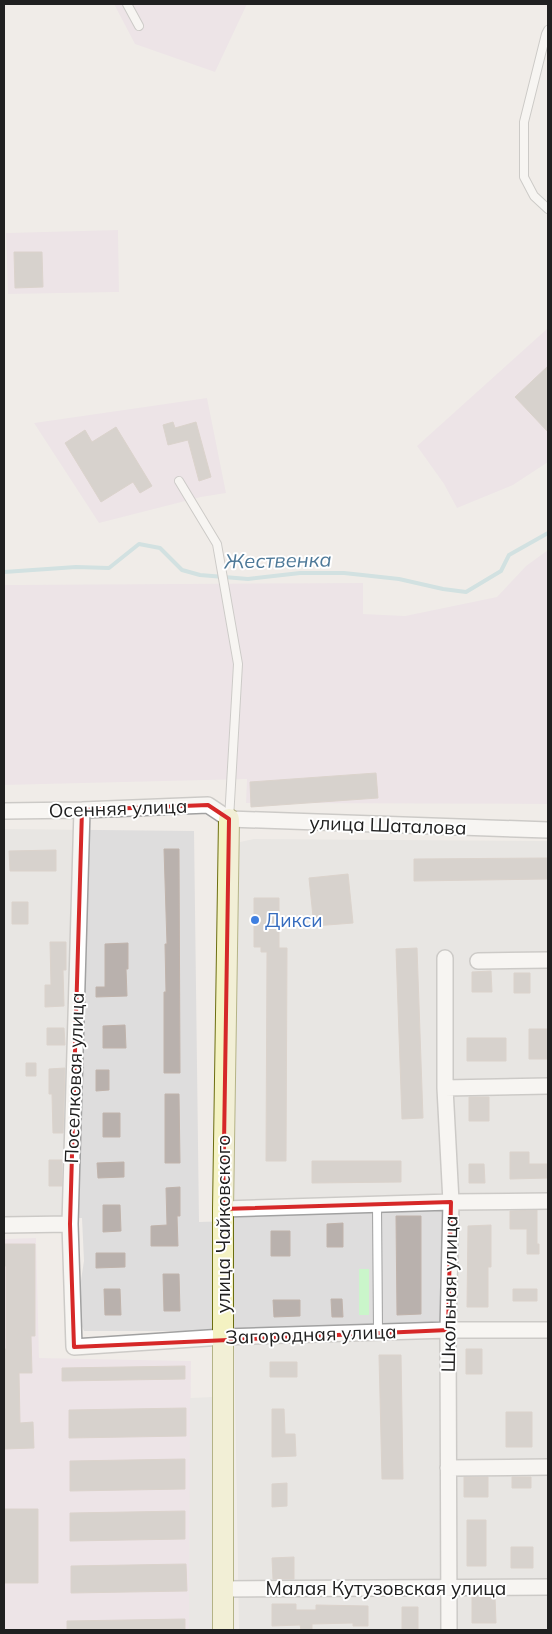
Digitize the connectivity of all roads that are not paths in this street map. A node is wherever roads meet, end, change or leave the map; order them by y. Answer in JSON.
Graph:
{"nodes":[{"id":1,"x":127,"y":4,"type":"edge"},
{"id":2,"x":139,"y":26,"type":"dead end"},
{"id":3,"x":548,"y":30,"type":"edge"},
{"id":4,"x":548,"y":209,"type":"edge"},
{"id":5,"x":178,"y":481,"type":"dead end"},
{"id":6,"x":82,"y":810,"type":"junction"},
{"id":7,"x":4,"y":811,"type":"edge"},
{"id":8,"x":229,"y":819,"type":"junction"},
{"id":9,"x":548,"y":830,"type":"edge"},
{"id":10,"x":446,"y":958,"type":"dead end"},
{"id":11,"x":548,"y":960,"type":"edge"},
{"id":12,"x":478,"y":961,"type":"dead end"},
{"id":13,"x":548,"y":1086,"type":"edge"},
{"id":14,"x":445,"y":1088,"type":"junction"},
{"id":15,"x":548,"y":1201,"type":"edge"},
{"id":16,"x":451,"y":1202,"type":"junction"},
{"id":17,"x":377,"y":1204,"type":"junction"},
{"id":18,"x":223,"y":1209,"type":"junction"},
{"id":19,"x":70,"y":1224,"type":"junction"},
{"id":20,"x":4,"y":1225,"type":"edge"},
{"id":21,"x":448,"y":1330,"type":"junction"},
{"id":22,"x":548,"y":1330,"type":"edge"},
{"id":23,"x":378,"y":1332,"type":"junction"},
{"id":24,"x":223,"y":1337,"type":"junction"},
{"id":25,"x":74,"y":1346,"type":"joint"},
{"id":26,"x":548,"y":1467,"type":"edge"},
{"id":27,"x":448,"y":1468,"type":"junction"},
{"id":28,"x":450,"y":1587,"type":"junction"},
{"id":29,"x":548,"y":1587,"type":"edge"},
{"id":30,"x":223,"y":1589,"type":"junction"},
{"id":31,"x":223,"y":1630,"type":"edge"},
{"id":32,"x":449,"y":1630,"type":"edge"}],
"edges":[{"from":1,"to":2,"type":"lane"},
{"from":3,"to":4,"type":"lane"},
{"from":5,"to":8,"type":"lane"},
{"from":6,"to":7,"type":"street","name":"Осенняя улица"},
{"from":6,"to":8,"type":"street","name":"Осенняя улица"},
{"from":6,"to":19,"type":"street","name":"Поселковая улица"},
{"from":8,"to":9,"type":"street","name":"улица Шаталова"},
{"from":8,"to":18,"type":"street","name":"улица Чайковского"},
{"from":10,"to":14,"type":"street","name":"Школьная улица"},
{"from":11,"to":12,"type":"street"},
{"from":13,"to":14,"type":"street"},
{"from":14,"to":16,"type":"street","name":"Школьная улица"},
{"from":15,"to":16,"type":"street"},
{"from":16,"to":17,"type":"street"},
{"from":16,"to":21,"type":"street","name":"Школьная улица"},
{"from":17,"to":18,"type":"street"},
{"from":17,"to":23,"type":"lane"},
{"from":18,"to":24,"type":"street","name":"улица Чайковского"},
{"from":19,"to":20,"type":"street"},
{"from":19,"to":25,"type":"street","name":"Поселковая улица"},
{"from":21,"to":22,"type":"street","name":"Загородная улица"},
{"from":21,"to":23,"type":"street","name":"Загородная улица"},
{"from":21,"to":27,"type":"street","name":"Школьная улица"},
{"from":23,"to":24,"type":"street","name":"Загородная улица"},
{"from":24,"to":25,"type":"street","name":"Загородная улица"},
{"from":24,"to":30,"type":"street","name":"улица Чайковского"},
{"from":26,"to":27,"type":"street"},
{"from":27,"to":28,"type":"street","name":"Школьная улица"},
{"from":28,"to":29,"type":"street","name":"Малая Кутузовская улица"},
{"from":28,"to":30,"type":"street","name":"Малая Кутузовская улица"},
{"from":28,"to":32,"type":"street","name":"Школьная улица"},
{"from":30,"to":31,"type":"street","name":"улица Чайковского"}]}
